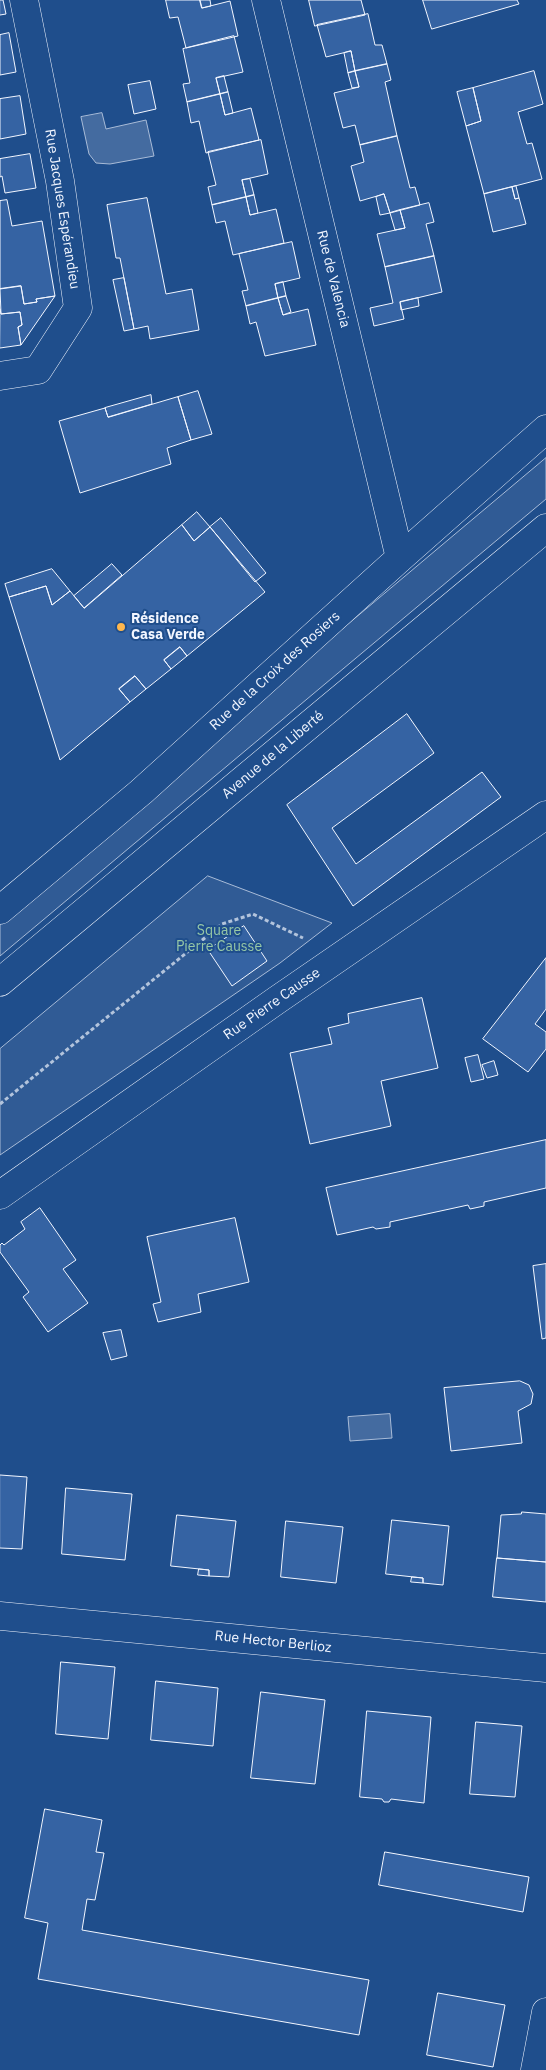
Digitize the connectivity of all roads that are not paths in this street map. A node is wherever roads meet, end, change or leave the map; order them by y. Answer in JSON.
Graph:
{"nodes":[{"id":1,"x":24,"y":0,"type":"edge"},
{"id":2,"x":266,"y":0,"type":"edge"},
{"id":3,"x":0,"y":376,"type":"edge"},
{"id":4,"x":546,"y":429,"type":"edge"},
{"id":5,"x":546,"y":528,"type":"edge"},
{"id":6,"x":400,"y":558,"type":"junction"},
{"id":7,"x":546,"y":815,"type":"edge"},
{"id":8,"x":0,"y":910,"type":"edge"},
{"id":9,"x":0,"y":982,"type":"edge"},
{"id":10,"x":0,"y":1195,"type":"edge"},
{"id":11,"x":0,"y":1616,"type":"edge"},
{"id":12,"x":546,"y":1668,"type":"edge"},
{"id":13,"x":546,"y":2012,"type":"edge"},
{"id":14,"x":535,"y":2070,"type":"edge"}],
"edges":[{"from":1,"to":3,"type":"street","name":"Rue Jacques Espérandieu"},
{"from":2,"to":6,"type":"street","name":"Rue de Valencia"},
{"from":4,"to":6,"type":"street","name":"Rue de la Croix des Rosiers"},
{"from":5,"to":9,"type":"street","name":"Avenue de la Liberté"},
{"from":6,"to":8,"type":"street","name":"Rue de la Croix des Rosiers"},
{"from":7,"to":10,"type":"street","name":"Rue Pierre Causse"},
{"from":11,"to":12,"type":"street","name":"Rue Hector Berlioz"},
{"from":13,"to":14,"type":"street"}]}
